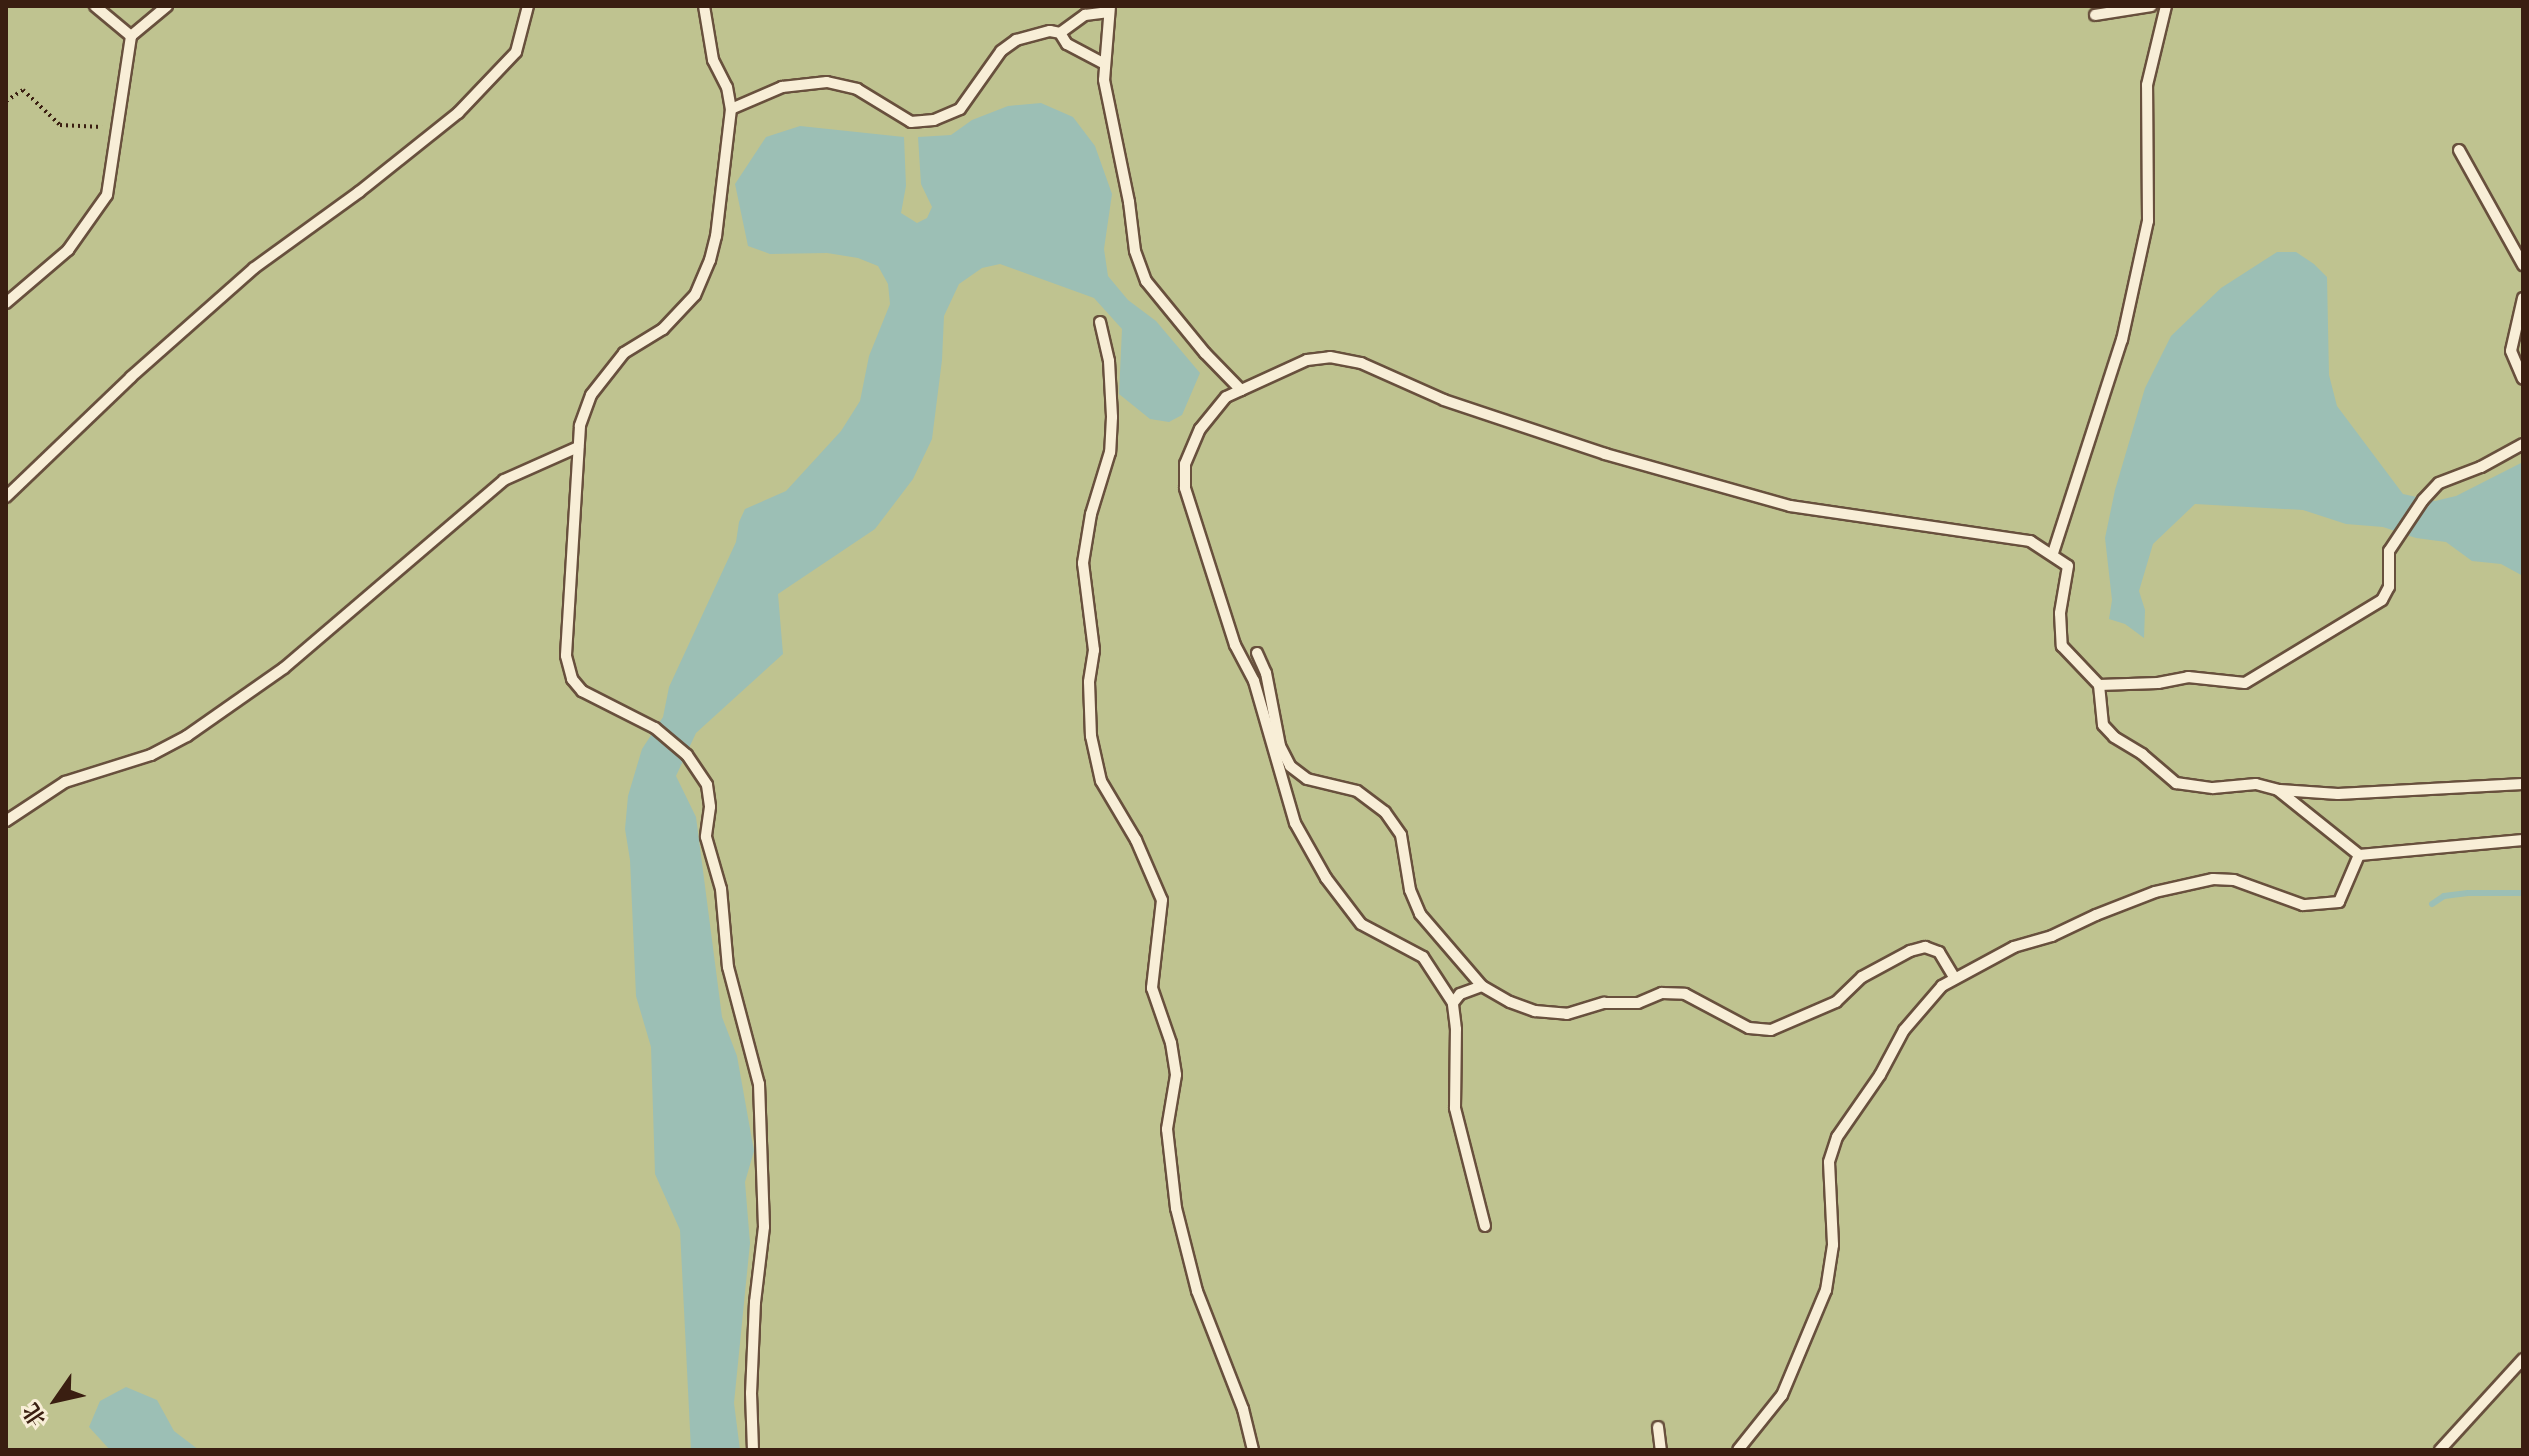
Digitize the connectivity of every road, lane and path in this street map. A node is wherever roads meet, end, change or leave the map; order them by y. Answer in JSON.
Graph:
{"nodes":[{"id":1,"x":95,"y":6,"type":"edge"},
{"id":2,"x":167,"y":6,"type":"edge"},
{"id":3,"x":528,"y":6,"type":"edge"},
{"id":4,"x":704,"y":6,"type":"edge"},
{"id":5,"x":2151,"y":6,"type":"edge"},
{"id":6,"x":2166,"y":6,"type":"edge"},
{"id":7,"x":1110,"y":9,"type":"edge"},
{"id":8,"x":2095,"y":15,"type":"dead end"},
{"id":9,"x":1060,"y":33,"type":"junction"},
{"id":10,"x":131,"y":36,"type":"junction"},
{"id":11,"x":1105,"y":64,"type":"junction"},
{"id":12,"x":6,"y":101,"type":"edge"},
{"id":13,"x":731,"y":109,"type":"junction"},
{"id":14,"x":119,"y":127,"type":"junction"},
{"id":15,"x":2459,"y":150,"type":"dead end"},
{"id":16,"x":2523,"y":265,"type":"edge"},
{"id":17,"x":2523,"y":298,"type":"edge"},
{"id":18,"x":6,"y":303,"type":"edge"},
{"id":19,"x":1100,"y":322,"type":"dead end"},
{"id":20,"x":2523,"y":379,"type":"edge"},
{"id":21,"x":1241,"y":390,"type":"junction"},
{"id":22,"x":2523,"y":444,"type":"edge"},
{"id":23,"x":578,"y":447,"type":"junction"},
{"id":24,"x":6,"y":497,"type":"edge"},
{"id":25,"x":2053,"y":553,"type":"junction"},
{"id":26,"x":1257,"y":653,"type":"dead end"},
{"id":27,"x":2099,"y":685,"type":"junction"},
{"id":28,"x":2523,"y":784,"type":"edge"},
{"id":29,"x":2278,"y":790,"type":"junction"},
{"id":30,"x":6,"y":821,"type":"edge"},
{"id":31,"x":2523,"y":840,"type":"edge"},
{"id":32,"x":2359,"y":855,"type":"junction"},
{"id":33,"x":1955,"y":979,"type":"junction"},
{"id":34,"x":1482,"y":986,"type":"junction"},
{"id":35,"x":1453,"y":1003,"type":"junction"},
{"id":36,"x":1485,"y":1226,"type":"dead end"},
{"id":37,"x":2523,"y":1359,"type":"edge"},
{"id":38,"x":1658,"y":1427,"type":"dead end"},
{"id":39,"x":753,"y":1450,"type":"edge"},
{"id":40,"x":1253,"y":1450,"type":"edge"},
{"id":41,"x":1661,"y":1450,"type":"edge"},
{"id":42,"x":1738,"y":1450,"type":"edge"},
{"id":43,"x":2440,"y":1450,"type":"edge"}],
"edges":[{"from":1,"to":10,"type":"lane"},
{"from":2,"to":10,"type":"lane"},
{"from":3,"to":24,"type":"lane"},
{"from":4,"to":13,"type":"lane"},
{"from":5,"to":8,"type":"lane"},
{"from":6,"to":25,"type":"lane"},
{"from":7,"to":9,"type":"lane"},
{"from":7,"to":11,"type":"lane"},
{"from":9,"to":11,"type":"lane"},
{"from":9,"to":13,"type":"lane"},
{"from":10,"to":14,"type":"lane"},
{"from":11,"to":21,"type":"lane"},
{"from":12,"to":14,"type":"path"},
{"from":13,"to":23,"type":"lane"},
{"from":14,"to":18,"type":"lane"},
{"from":15,"to":16,"type":"lane"},
{"from":17,"to":20,"type":"lane"},
{"from":19,"to":40,"type":"lane"},
{"from":21,"to":25,"type":"lane"},
{"from":21,"to":35,"type":"lane"},
{"from":22,"to":27,"type":"lane"},
{"from":23,"to":30,"type":"lane"},
{"from":23,"to":39,"type":"lane"},
{"from":25,"to":27,"type":"lane"},
{"from":26,"to":34,"type":"lane"},
{"from":27,"to":29,"type":"lane"},
{"from":28,"to":29,"type":"lane"},
{"from":29,"to":32,"type":"lane"},
{"from":31,"to":32,"type":"lane"},
{"from":32,"to":33,"type":"lane"},
{"from":33,"to":34,"type":"lane"},
{"from":33,"to":42,"type":"lane"},
{"from":34,"to":35,"type":"lane"},
{"from":35,"to":36,"type":"lane"},
{"from":37,"to":43,"type":"lane"},
{"from":38,"to":41,"type":"lane"}]}
